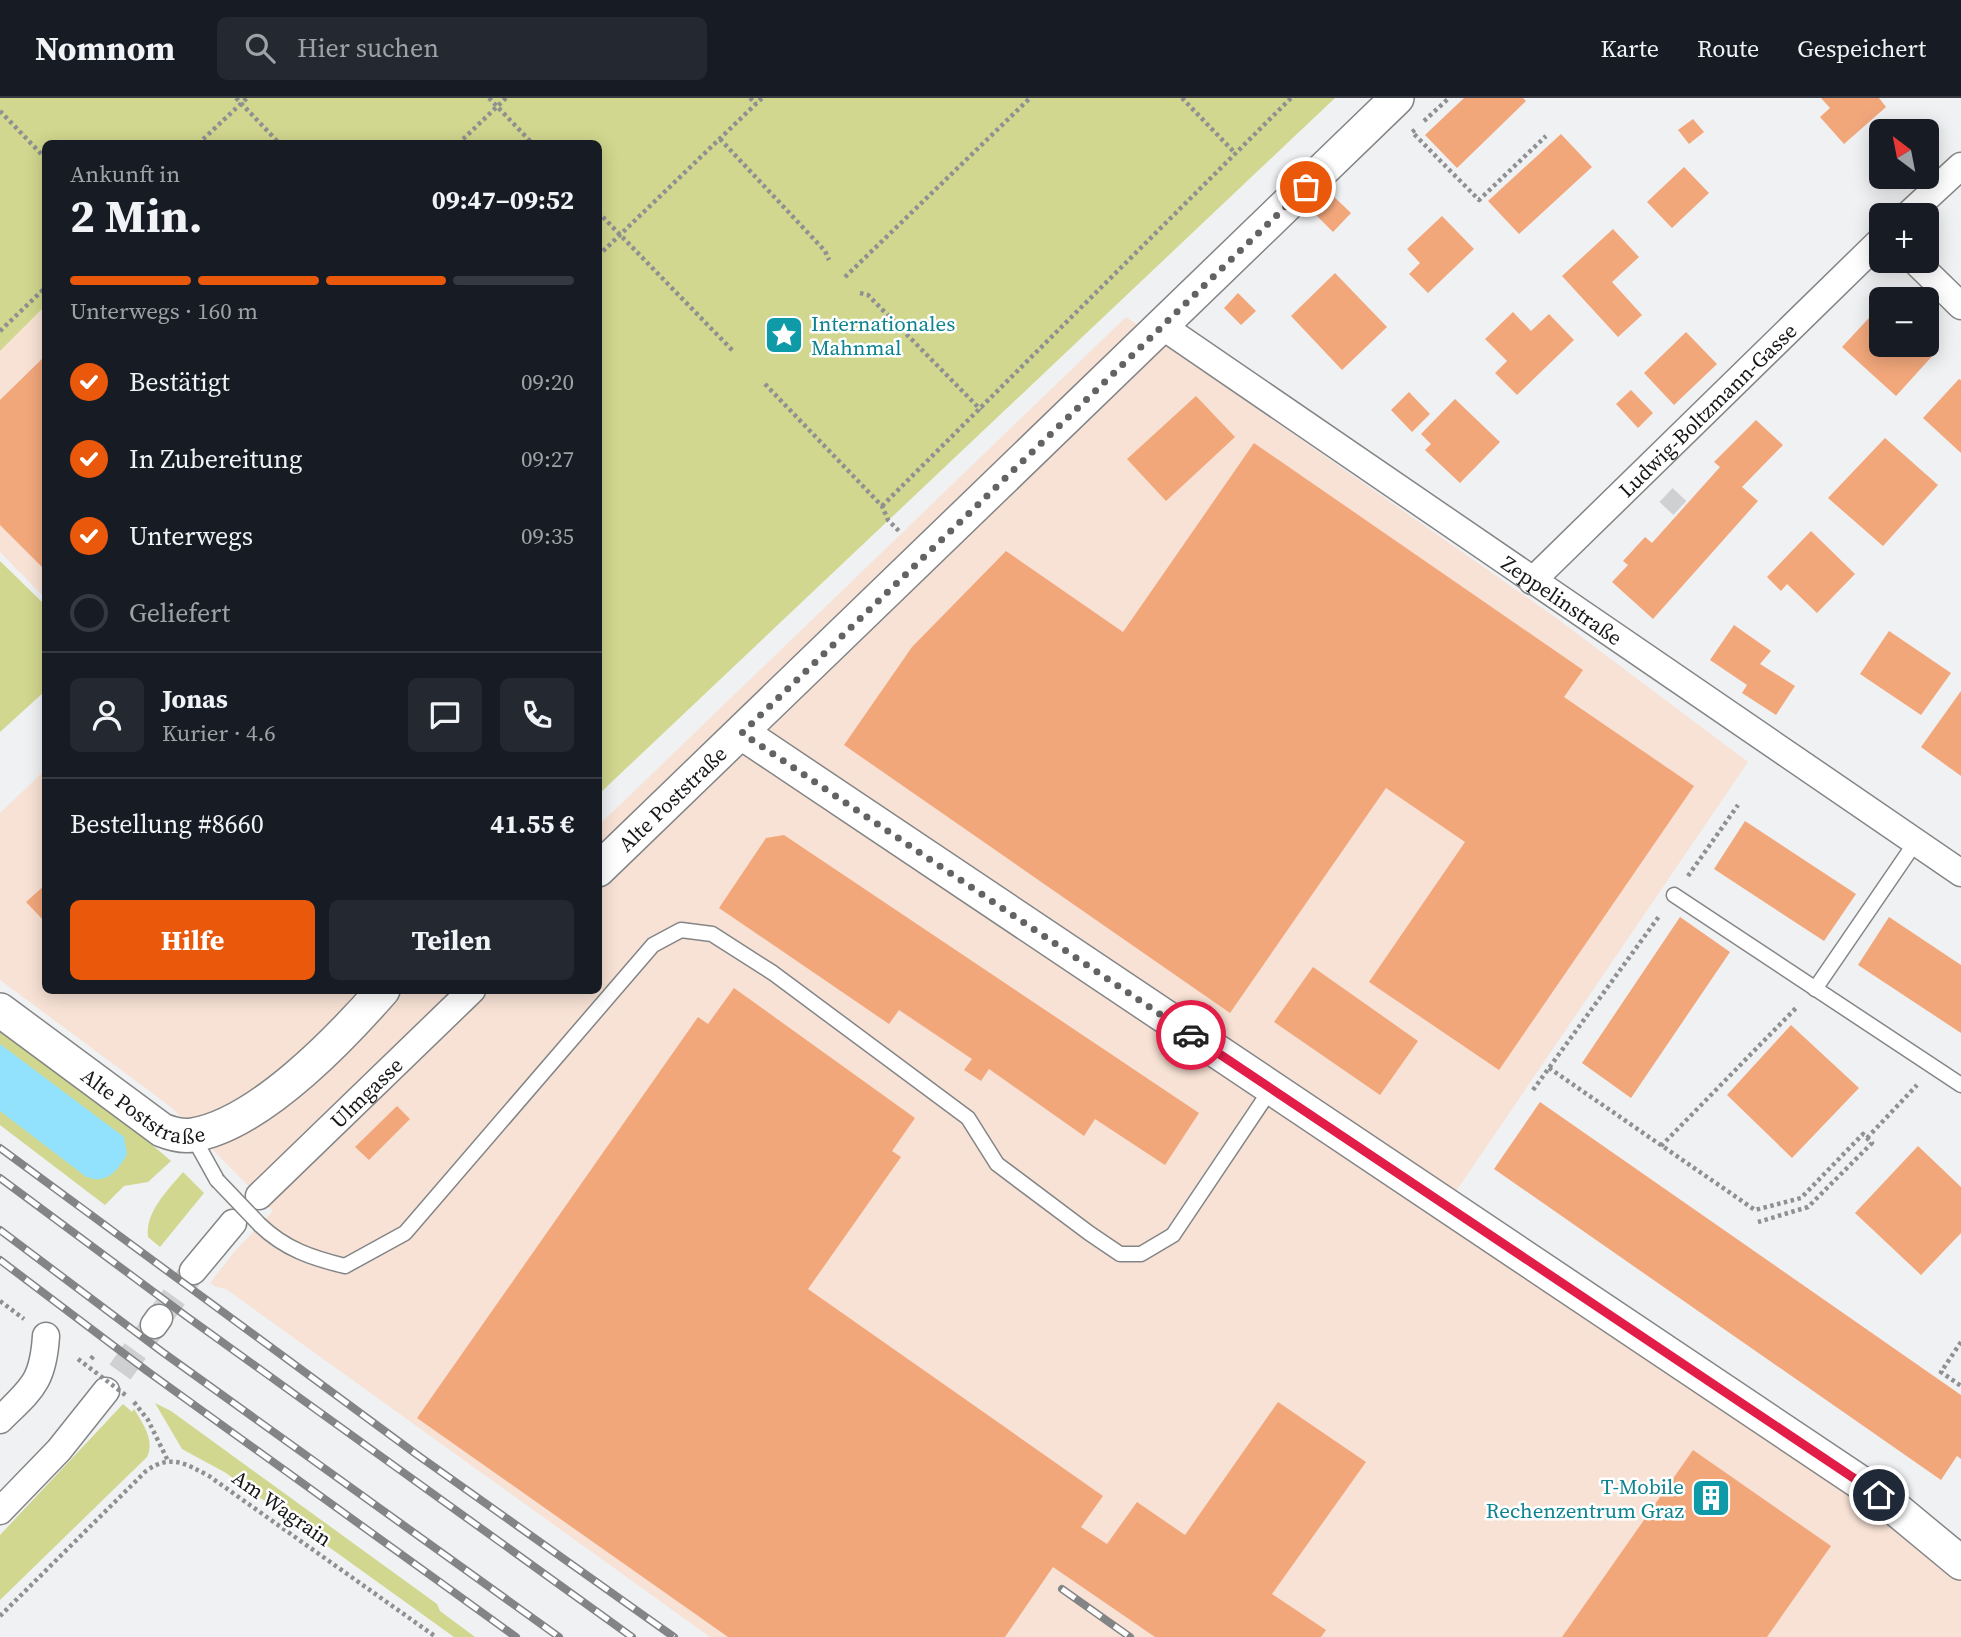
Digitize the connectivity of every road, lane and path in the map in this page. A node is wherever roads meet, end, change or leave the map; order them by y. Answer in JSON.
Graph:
{"nodes":[{"id":1,"x":236,"y":98,"type":"edge"},
{"id":2,"x":247,"y":98,"type":"edge"},
{"id":3,"x":489,"y":98,"type":"edge"},
{"id":4,"x":506,"y":98,"type":"edge"},
{"id":5,"x":750,"y":98,"type":"edge"},
{"id":6,"x":762,"y":98,"type":"edge"},
{"id":7,"x":1030,"y":98,"type":"edge"},
{"id":8,"x":1182,"y":98,"type":"edge"},
{"id":9,"x":1291,"y":98,"type":"edge"},
{"id":10,"x":1397,"y":98,"type":"edge"},
{"id":11,"x":1449,"y":98,"type":"edge"},
{"id":12,"x":241,"y":103,"type":"junction"},
{"id":13,"x":756,"y":104,"type":"junction"},
{"id":14,"x":497,"y":106,"type":"junction"},
{"id":15,"x":0,"y":111,"type":"edge"},
{"id":16,"x":1546,"y":136,"type":"dead end"},
{"id":17,"x":720,"y":139,"type":"junction"},
{"id":18,"x":202,"y":140,"type":"edge"},
{"id":19,"x":276,"y":140,"type":"edge"},
{"id":20,"x":461,"y":140,"type":"edge"},
{"id":21,"x":529,"y":140,"type":"edge"},
{"id":22,"x":1236,"y":153,"type":"junction"},
{"id":23,"x":42,"y":155,"type":"edge"},
{"id":24,"x":1961,"y":166,"type":"edge"},
{"id":25,"x":1921,"y":203,"type":"edge"},
{"id":26,"x":602,"y":216,"type":"edge"},
{"id":27,"x":620,"y":234,"type":"junction"},
{"id":28,"x":602,"y":252,"type":"edge"},
{"id":29,"x":1869,"y":252,"type":"edge"},
{"id":30,"x":829,"y":260,"type":"dead end"},
{"id":31,"x":1927,"y":273,"type":"edge"},
{"id":32,"x":845,"y":277,"type":"dead end"},
{"id":33,"x":42,"y":291,"type":"edge"},
{"id":34,"x":860,"y":293,"type":"dead end"},
{"id":35,"x":1961,"y":306,"type":"edge"},
{"id":36,"x":1162,"y":326,"type":"junction"},
{"id":37,"x":0,"y":331,"type":"edge"},
{"id":38,"x":734,"y":352,"type":"dead end"},
{"id":39,"x":765,"y":384,"type":"dead end"},
{"id":40,"x":981,"y":410,"type":"junction"},
{"id":41,"x":882,"y":506,"type":"junction"},
{"id":42,"x":922,"y":558,"type":"junction"},
{"id":43,"x":1532,"y":581,"type":"junction"},
{"id":44,"x":742,"y":733,"type":"junction"},
{"id":45,"x":1738,"y":805,"type":"dead end"},
{"id":46,"x":1915,"y":842,"type":"junction"},
{"id":47,"x":602,"y":866,"type":"edge"},
{"id":48,"x":1961,"y":873,"type":"edge"},
{"id":49,"x":1674,"y":895,"type":"junction"},
{"id":50,"x":1815,"y":989,"type":"junction"},
{"id":51,"x":379,"y":994,"type":"edge"},
{"id":52,"x":468,"y":994,"type":"edge"},
{"id":53,"x":0,"y":1010,"type":"edge"},
{"id":54,"x":1934,"y":1067,"type":"junction"},
{"id":55,"x":1549,"y":1068,"type":"junction"},
{"id":56,"x":1961,"y":1085,"type":"edge"},
{"id":57,"x":1271,"y":1089,"type":"junction"},
{"id":58,"x":1533,"y":1090,"type":"dead end"},
{"id":59,"x":192,"y":1135,"type":"junction"},
{"id":60,"x":1867,"y":1138,"type":"junction"},
{"id":61,"x":1661,"y":1146,"type":"junction"},
{"id":62,"x":258,"y":1196,"type":"dead end"},
{"id":63,"x":1758,"y":1222,"type":"dead end"},
{"id":64,"x":233,"y":1223,"type":"dead end"},
{"id":65,"x":193,"y":1270,"type":"tunnel mouth"},
{"id":66,"x":46,"y":1336,"type":"dead end"},
{"id":67,"x":1961,"y":1342,"type":"edge"},
{"id":68,"x":78,"y":1359,"type":"dead end"},
{"id":69,"x":117,"y":1384,"type":"junction"},
{"id":70,"x":1961,"y":1386,"type":"edge"},
{"id":71,"x":0,"y":1420,"type":"edge"},
{"id":72,"x":168,"y":1461,"type":"junction"},
{"id":73,"x":0,"y":1511,"type":"edge"},
{"id":74,"x":1959,"y":1558,"type":"edge"},
{"id":75,"x":0,"y":1616,"type":"edge"},
{"id":76,"x":436,"y":1637,"type":"edge"}],
"edges":[{"from":1,"to":12,"type":"path"},
{"from":2,"to":12,"type":"path"},
{"from":3,"to":14,"type":"path"},
{"from":4,"to":14,"type":"path"},
{"from":5,"to":13,"type":"path"},
{"from":6,"to":13,"type":"path"},
{"from":7,"to":32,"type":"path"},
{"from":8,"to":22,"type":"path"},
{"from":9,"to":22,"type":"path"},
{"from":10,"to":36,"type":"street"},
{"from":11,"to":16,"type":"path"},
{"from":12,"to":18,"type":"path"},
{"from":12,"to":19,"type":"path"},
{"from":13,"to":17,"type":"path"},
{"from":14,"to":20,"type":"path"},
{"from":14,"to":21,"type":"path"},
{"from":15,"to":23,"type":"path"},
{"from":17,"to":27,"type":"path"},
{"from":17,"to":30,"type":"path"},
{"from":22,"to":40,"type":"path"},
{"from":24,"to":25,"type":"street"},
{"from":26,"to":27,"type":"path"},
{"from":27,"to":28,"type":"path"},
{"from":27,"to":38,"type":"path"},
{"from":29,"to":43,"type":"street","name":"Ludwig-Boltzmann-Gasse"},
{"from":31,"to":35,"type":"street"},
{"from":33,"to":37,"type":"path"},
{"from":34,"to":40,"type":"path"},
{"from":36,"to":42,"type":"street"},
{"from":36,"to":43,"type":"street","name":"Zeppelinstraße"},
{"from":39,"to":41,"type":"path"},
{"from":40,"to":41,"type":"path"},
{"from":41,"to":42,"type":"path"},
{"from":42,"to":44,"type":"street"},
{"from":43,"to":46,"type":"street","name":"Zeppelinstraße"},
{"from":44,"to":47,"type":"street","name":"Alte Poststraße"},
{"from":44,"to":57,"type":"street","name":"Alte Poststraße"},
{"from":45,"to":49,"type":"path"},
{"from":46,"to":48,"type":"street","name":"Zeppelinstraße"},
{"from":46,"to":50,"type":"lane"},
{"from":49,"to":50,"type":"lane"},
{"from":49,"to":55,"type":"path"},
{"from":50,"to":54,"type":"lane"},
{"from":50,"to":61,"type":"path"},
{"from":51,"to":59,"type":"street","name":"Alte Poststraße"},
{"from":52,"to":62,"type":"street","name":"Ulmgasse"},
{"from":53,"to":59,"type":"street","name":"Alte Poststraße"},
{"from":54,"to":56,"type":"lane"},
{"from":54,"to":60,"type":"path"},
{"from":55,"to":58,"type":"path"},
{"from":55,"to":61,"type":"path"},
{"from":57,"to":59,"type":"lane","bridge":true},
{"from":57,"to":74,"type":"street","name":"Alte Poststraße"},
{"from":60,"to":61,"type":"path"},
{"from":60,"to":63,"type":"path"},
{"from":64,"to":65,"type":"street"},
{"from":66,"to":71,"type":"street"},
{"from":67,"to":70,"type":"path"},
{"from":68,"to":69,"type":"path","bridge":true},
{"from":69,"to":72,"type":"path"},
{"from":69,"to":73,"type":"street"},
{"from":72,"to":75,"type":"path"},
{"from":72,"to":76,"type":"path","name":"Am Wagrain"}]}
